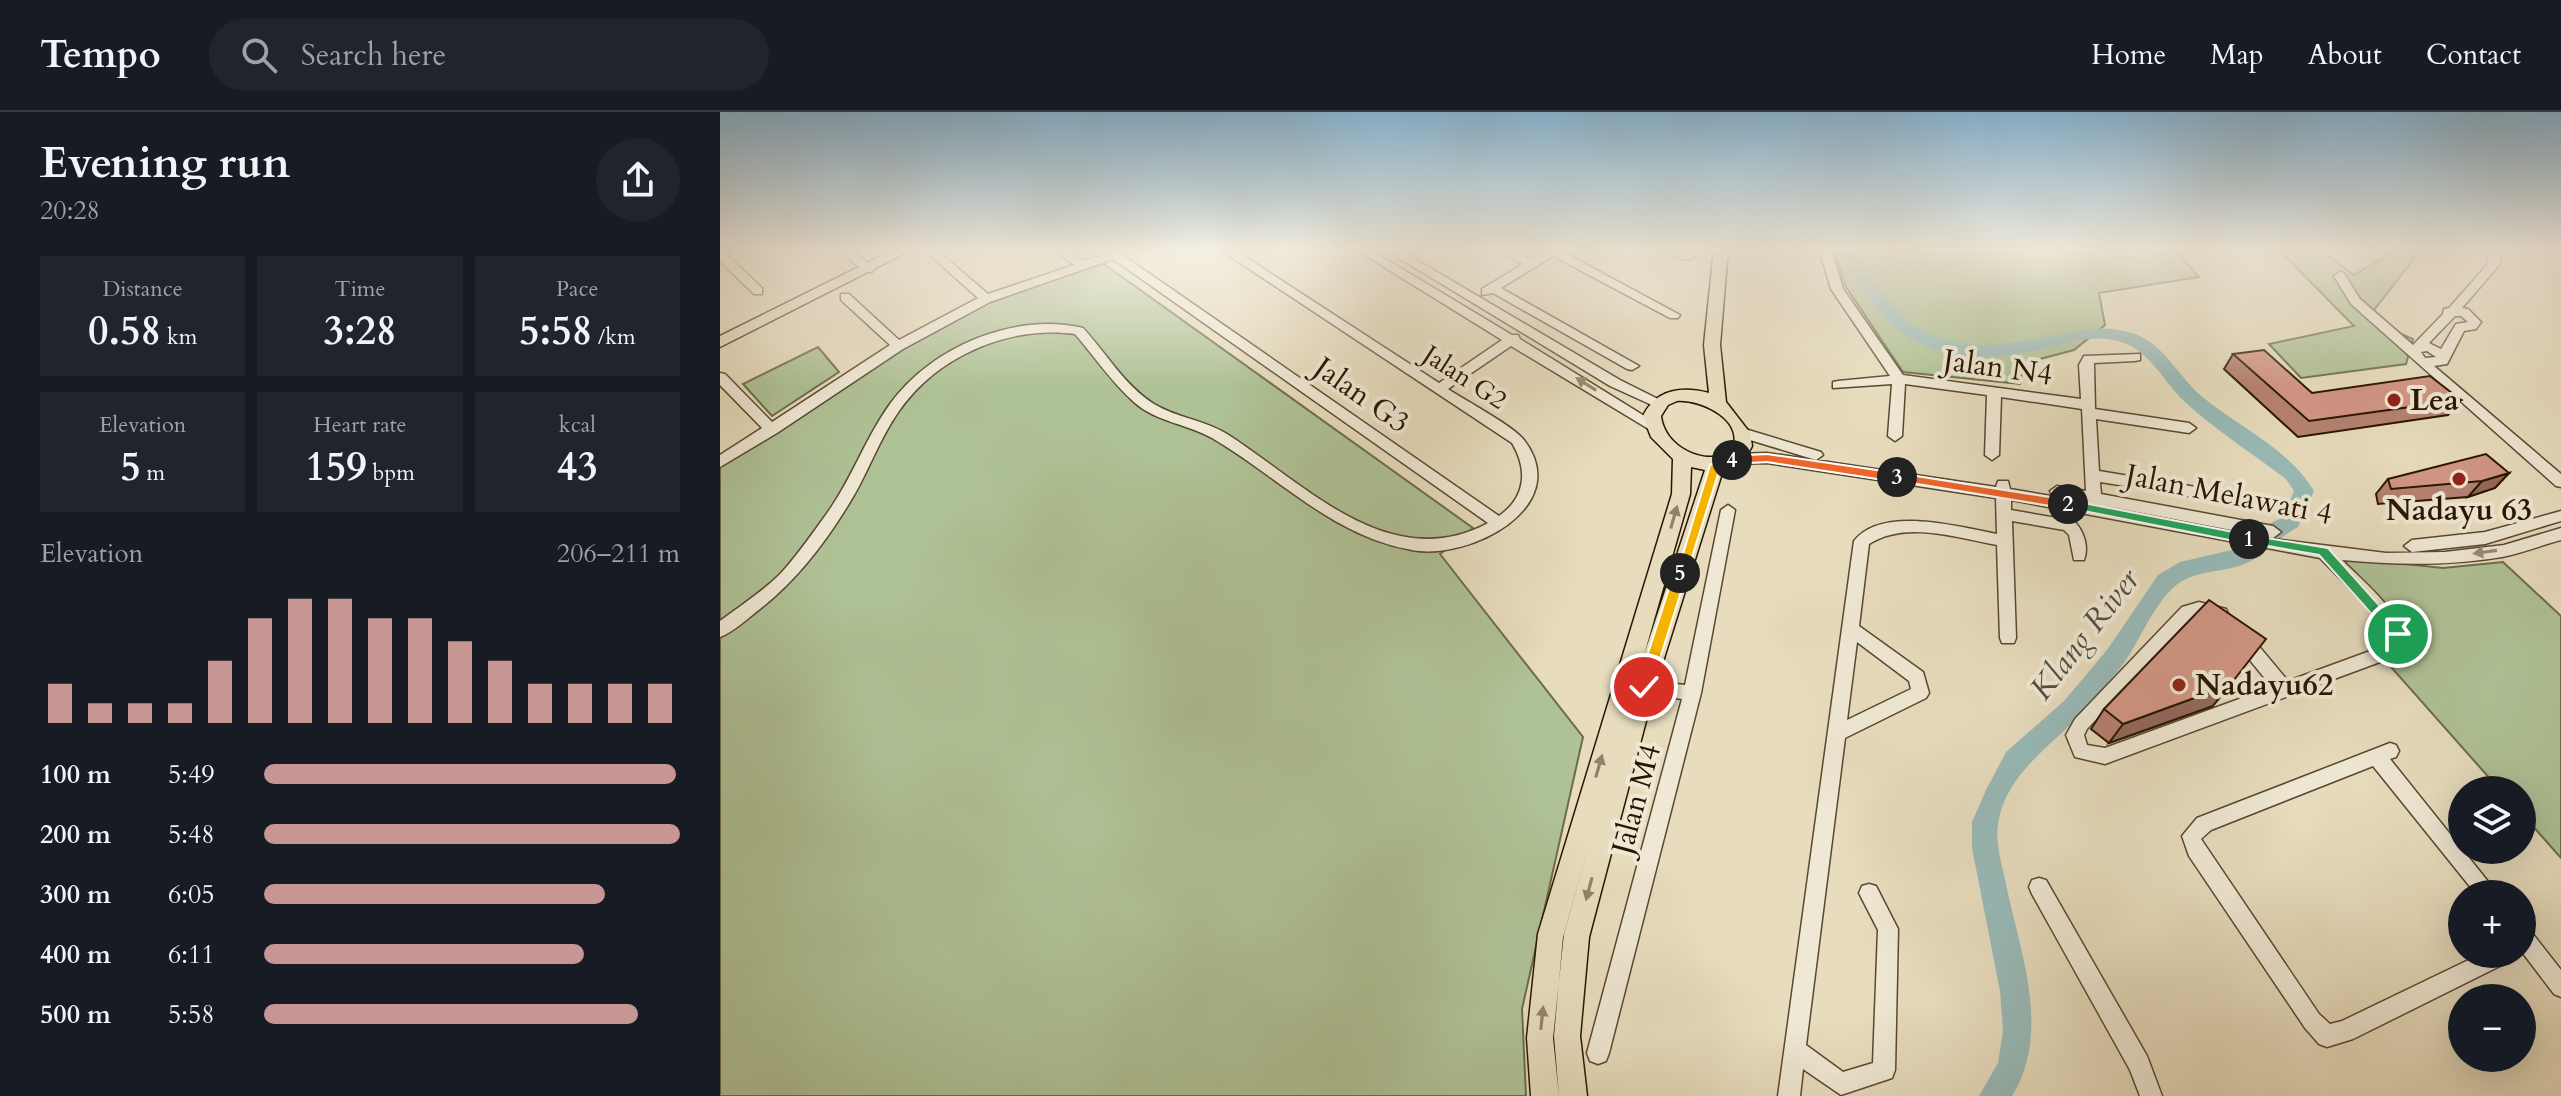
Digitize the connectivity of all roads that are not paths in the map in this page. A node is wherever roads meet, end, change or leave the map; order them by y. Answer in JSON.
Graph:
{"nodes":[{"id":1,"x":800,"y":295,"type":"edge"},
{"id":2,"x":810,"y":295,"type":"edge"},
{"id":3,"x":981,"y":295,"type":"edge"},
{"id":4,"x":998,"y":295,"type":"edge"},
{"id":5,"x":1172,"y":295,"type":"edge"},
{"id":6,"x":1295,"y":295,"type":"edge"},
{"id":7,"x":1441,"y":295,"type":"edge"},
{"id":8,"x":1467,"y":295,"type":"edge"},
{"id":9,"x":1481,"y":295,"type":"edge"},
{"id":10,"x":1505,"y":295,"type":"edge"},
{"id":11,"x":1637,"y":295,"type":"edge"},
{"id":12,"x":1717,"y":295,"type":"edge"},
{"id":13,"x":1841,"y":295,"type":"edge"},
{"id":14,"x":2351,"y":295,"type":"edge"},
{"id":15,"x":2467,"y":295,"type":"edge"},
{"id":16,"x":845,"y":297,"type":"dead end"},
{"id":17,"x":986,"y":299,"type":"junction"},
{"id":18,"x":1474,"y":299,"type":"junction"},
{"id":19,"x":2463,"y":299,"type":"junction"},
{"id":20,"x":1462,"y":307,"type":"junction"},
{"id":21,"x":1674,"y":315,"type":"dead end"},
{"id":22,"x":2446,"y":316,"type":"junction"},
{"id":23,"x":2474,"y":322,"type":"junction"},
{"id":24,"x":2460,"y":327,"type":"junction"},
{"id":25,"x":720,"y":331,"type":"edge"},
{"id":26,"x":1514,"y":338,"type":"junction"},
{"id":27,"x":720,"y":342,"type":"edge"},
{"id":28,"x":1712,"y":345,"type":"junction"},
{"id":29,"x":898,"y":346,"type":"junction"},
{"id":30,"x":2416,"y":349,"type":"junction"},
{"id":31,"x":2443,"y":356,"type":"junction"},
{"id":32,"x":2135,"y":357,"type":"dead end"},
{"id":33,"x":2426,"y":362,"type":"junction"},
{"id":34,"x":1632,"y":366,"type":"dead end"},
{"id":35,"x":720,"y":377,"type":"edge"},
{"id":36,"x":1899,"y":379,"type":"junction"},
{"id":37,"x":1838,"y":385,"type":"dead end"},
{"id":38,"x":1439,"y":389,"type":"junction"},
{"id":39,"x":1994,"y":393,"type":"junction"},
{"id":40,"x":1677,"y":395,"type":"junction"},
{"id":41,"x":1659,"y":403,"type":"junction"},
{"id":42,"x":1718,"y":403,"type":"junction"},
{"id":43,"x":2089,"y":409,"type":"junction"},
{"id":44,"x":1652,"y":425,"type":"junction"},
{"id":45,"x":2189,"y":428,"type":"dead end"},
{"id":46,"x":772,"y":430,"type":"junction"},
{"id":47,"x":1745,"y":434,"type":"junction"},
{"id":48,"x":1895,"y":436,"type":"dead end"},
{"id":49,"x":1992,"y":455,"type":"dead end"},
{"id":50,"x":1682,"y":459,"type":"junction"},
{"id":51,"x":720,"y":462,"type":"edge"},
{"id":52,"x":1725,"y":462,"type":"junction"},
{"id":53,"x":2091,"y":475,"type":"junction"},
{"id":54,"x":2561,"y":482,"type":"edge"},
{"id":55,"x":2003,"y":488,"type":"junction"},
{"id":56,"x":2214,"y":495,"type":"dead end"},
{"id":57,"x":2094,"y":503,"type":"junction"},
{"id":58,"x":1728,"y":510,"type":"dead end"},
{"id":59,"x":2004,"y":514,"type":"junction"},
{"id":60,"x":2561,"y":516,"type":"edge"},
{"id":61,"x":1499,"y":523,"type":"junction"},
{"id":62,"x":2561,"y":534,"type":"edge"},
{"id":63,"x":2277,"y":538,"type":"junction"},
{"id":64,"x":2005,"y":541,"type":"junction"},
{"id":65,"x":2323,"y":551,"type":"junction"},
{"id":66,"x":2079,"y":556,"type":"dead end"},
{"id":67,"x":720,"y":630,"type":"edge"},
{"id":68,"x":1852,"y":630,"type":"junction"},
{"id":69,"x":2008,"y":638,"type":"dead end"},
{"id":70,"x":1633,"y":686,"type":"junction"},
{"id":71,"x":2283,"y":688,"type":"junction"},
{"id":72,"x":1692,"y":693,"type":"junction"},
{"id":73,"x":1838,"y":733,"type":"junction"},
{"id":74,"x":2478,"y":880,"type":"edge"},
{"id":75,"x":2039,"y":887,"type":"dead end"},
{"id":76,"x":1869,"y":893,"type":"dead end"},
{"id":77,"x":2536,"y":956,"type":"edge"},
{"id":78,"x":2474,"y":968,"type":"edge"},
{"id":79,"x":2561,"y":987,"type":"edge"},
{"id":80,"x":1794,"y":1049,"type":"junction"},
{"id":81,"x":1598,"y":1053,"type":"dead end"},
{"id":82,"x":1841,"y":1090,"type":"edge"},
{"id":83,"x":1545,"y":1096,"type":"edge"},
{"id":84,"x":1573,"y":1096,"type":"edge"},
{"id":85,"x":1789,"y":1096,"type":"edge"},
{"id":86,"x":2151,"y":1096,"type":"edge"}],
"edges":[{"from":1,"to":25,"type":"main road"},
{"from":2,"to":27,"type":"main road"},
{"from":3,"to":17,"type":"street"},
{"from":4,"to":17,"type":"street"},
{"from":5,"to":61,"type":"street","name":"Jalan G3"},
{"from":6,"to":38,"type":"street","name":"Jalan G2"},
{"from":7,"to":20,"type":"street"},
{"from":8,"to":18,"type":"street"},
{"from":9,"to":18,"type":"street"},
{"from":10,"to":34,"type":"street"},
{"from":11,"to":21,"type":"street"},
{"from":12,"to":28,"type":"main road"},
{"from":13,"to":36,"type":"street","name":"Jalan N4"},
{"from":14,"to":30,"type":"street"},
{"from":15,"to":19,"type":"street"},
{"from":16,"to":29,"type":"street"},
{"from":17,"to":29,"type":"street"},
{"from":18,"to":20,"type":"street"},
{"from":18,"to":41,"type":"street"},
{"from":19,"to":22,"type":"street"},
{"from":19,"to":23,"type":"street"},
{"from":20,"to":26,"type":"street"},
{"from":22,"to":23,"type":"street"},
{"from":22,"to":24,"type":"street"},
{"from":22,"to":30,"type":"street"},
{"from":23,"to":24,"type":"street"},
{"from":24,"to":31,"type":"street"},
{"from":26,"to":38,"type":"street"},
{"from":44,"to":26,"type":"street","one_way":true},
{"from":28,"to":40,"type":"main road"},
{"from":28,"to":42,"type":"main road"},
{"from":29,"to":46,"type":"street"},
{"from":30,"to":31,"type":"street"},
{"from":30,"to":33,"type":"street"},
{"from":31,"to":33,"type":"street"},
{"from":32,"to":43,"type":"street"},
{"from":33,"to":54,"type":"street"},
{"from":35,"to":46,"type":"street"},
{"from":36,"to":37,"type":"street","name":"Jalan N4"},
{"from":36,"to":39,"type":"street","name":"Jalan N4"},
{"from":36,"to":48,"type":"street"},
{"from":38,"to":61,"type":"street","name":"Jalan G2"},
{"from":39,"to":43,"type":"street","name":"Jalan N4"},
{"from":39,"to":49,"type":"street"},
{"from":40,"to":41,"type":"main road"},
{"from":40,"to":42,"type":"main road"},
{"from":41,"to":44,"type":"main road"},
{"from":42,"to":47,"type":"main road"},
{"from":43,"to":45,"type":"street","name":"Jalan N4"},
{"from":43,"to":53,"type":"street"},
{"from":44,"to":50,"type":"main road"},
{"from":46,"to":51,"type":"street"},
{"from":47,"to":52,"type":"main road"},
{"from":47,"to":55,"type":"street","name":"Jalan Melawati 4"},
{"from":50,"to":52,"type":"main road"},
{"from":70,"to":50,"type":"main road","one_way":true},
{"from":52,"to":55,"type":"street","name":"Jalan Melawati 4"},
{"from":52,"to":70,"type":"main road"},
{"from":53,"to":56,"type":"street"},
{"from":53,"to":57,"type":"street"},
{"from":55,"to":57,"type":"street","name":"Jalan Melawati 4"},
{"from":55,"to":59,"type":"street"},
{"from":57,"to":63,"type":"street","name":"Jalan Melawati 4"},
{"from":58,"to":72,"type":"street","name":"Jalan M4"},
{"from":59,"to":64,"type":"street"},
{"from":59,"to":66,"type":"street"},
{"from":60,"to":63,"type":"street","name":"Jalan Melawati 4"},
{"from":61,"to":67,"type":"street"},
{"from":62,"to":65,"type":"street","name":"Jalan Melawati 4","one_way":true},
{"from":63,"to":65,"type":"street","name":"Jalan Melawati 4"},
{"from":64,"to":68,"type":"street"},
{"from":64,"to":69,"type":"street"},
{"from":65,"to":71,"type":"street"},
{"from":68,"to":73,"type":"street"},
{"from":68,"to":73,"type":"street"},
{"from":70,"to":72,"type":"street"},
{"from":83,"to":70,"type":"main road","one_way":true},
{"from":70,"to":84,"type":"main road","one_way":true},
{"from":71,"to":71,"type":"street"},
{"from":72,"to":81,"type":"street","name":"Jalan M4"},
{"from":73,"to":80,"type":"street"},
{"from":74,"to":78,"type":"street"},
{"from":75,"to":86,"type":"street"},
{"from":76,"to":82,"type":"street"},
{"from":77,"to":79,"type":"street"},
{"from":80,"to":82,"type":"street"},
{"from":80,"to":85,"type":"street"}]}
